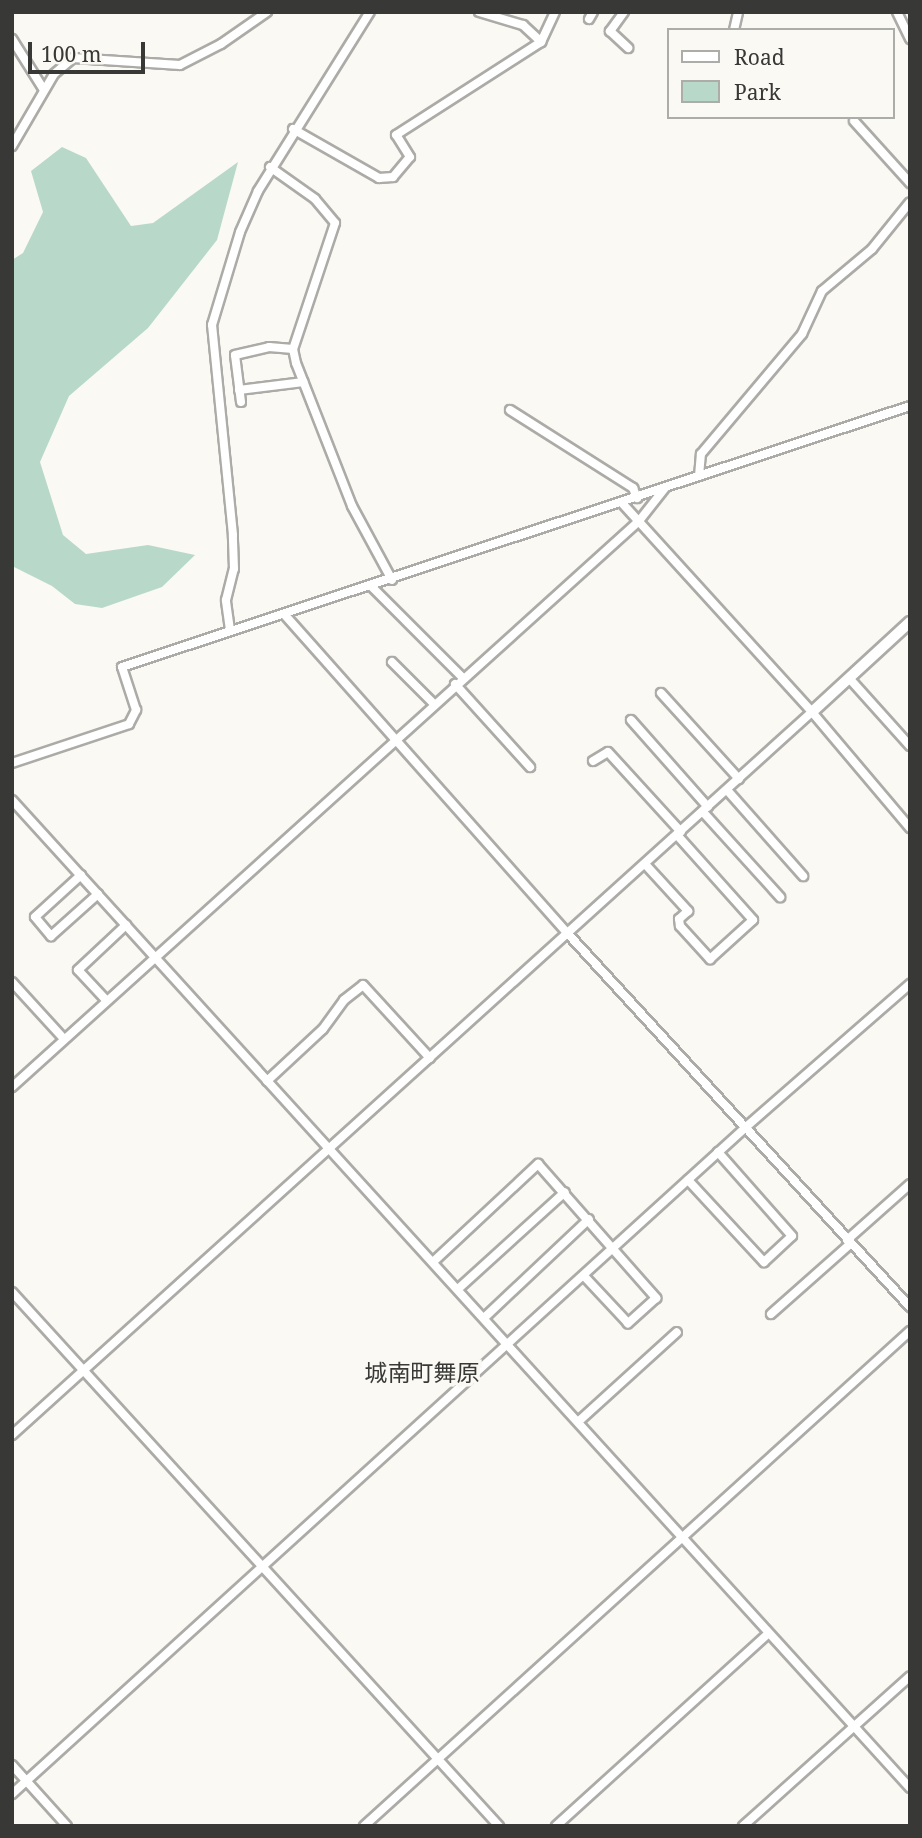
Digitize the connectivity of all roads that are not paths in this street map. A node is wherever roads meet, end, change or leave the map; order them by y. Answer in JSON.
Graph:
{"nodes":[{"id":1,"x":267,"y":12,"type":"edge"},
{"id":2,"x":370,"y":12,"type":"edge"},
{"id":3,"x":479,"y":12,"type":"edge"},
{"id":4,"x":555,"y":12,"type":"edge"},
{"id":5,"x":624,"y":12,"type":"edge"},
{"id":6,"x":897,"y":12,"type":"edge"},
{"id":7,"x":12,"y":39,"type":"edge"},
{"id":8,"x":910,"y":39,"type":"edge"},
{"id":9,"x":541,"y":42,"type":"junction"},
{"id":10,"x":628,"y":48,"type":"dead end"},
{"id":11,"x":44,"y":90,"type":"junction"},
{"id":12,"x":854,"y":121,"type":"dead end"},
{"id":13,"x":293,"y":129,"type":"junction"},
{"id":14,"x":12,"y":146,"type":"edge"},
{"id":15,"x":270,"y":167,"type":"junction"},
{"id":16,"x":910,"y":183,"type":"edge"},
{"id":17,"x":910,"y":202,"type":"edge"},
{"id":18,"x":293,"y":349,"type":"junction"},
{"id":19,"x":304,"y":382,"type":"junction"},
{"id":20,"x":239,"y":390,"type":"junction"},
{"id":21,"x":241,"y":402,"type":"dead end"},
{"id":22,"x":910,"y":407,"type":"edge"},
{"id":23,"x":510,"y":410,"type":"dead end"},
{"id":24,"x":699,"y":476,"type":"junction"},
{"id":25,"x":665,"y":488,"type":"junction"},
{"id":26,"x":638,"y":498,"type":"junction"},
{"id":27,"x":622,"y":503,"type":"junction"},
{"id":28,"x":639,"y":521,"type":"junction"},
{"id":29,"x":392,"y":580,"type":"junction"},
{"id":30,"x":371,"y":586,"type":"junction"},
{"id":31,"x":284,"y":614,"type":"junction"},
{"id":32,"x":910,"y":622,"type":"edge"},
{"id":33,"x":230,"y":630,"type":"junction"},
{"id":34,"x":392,"y":662,"type":"dead end"},
{"id":35,"x":849,"y":678,"type":"junction"},
{"id":36,"x":458,"y":680,"type":"junction"},
{"id":37,"x":661,"y":692,"type":"dead end"},
{"id":38,"x":433,"y":704,"type":"junction"},
{"id":39,"x":812,"y":712,"type":"junction"},
{"id":40,"x":631,"y":720,"type":"dead end"},
{"id":41,"x":394,"y":739,"type":"junction"},
{"id":42,"x":910,"y":746,"type":"edge"},
{"id":43,"x":593,"y":761,"type":"dead end"},
{"id":44,"x":12,"y":763,"type":"edge"},
{"id":45,"x":530,"y":767,"type":"dead end"},
{"id":46,"x":739,"y":779,"type":"junction"},
{"id":47,"x":727,"y":790,"type":"junction"},
{"id":48,"x":12,"y":800,"type":"edge"},
{"id":49,"x":705,"y":810,"type":"junction"},
{"id":50,"x":910,"y":828,"type":"edge"},
{"id":51,"x":679,"y":834,"type":"junction"},
{"id":52,"x":645,"y":864,"type":"junction"},
{"id":53,"x":81,"y":875,"type":"junction"},
{"id":54,"x":803,"y":876,"type":"dead end"},
{"id":55,"x":99,"y":894,"type":"junction"},
{"id":56,"x":780,"y":897,"type":"dead end"},
{"id":57,"x":126,"y":925,"type":"junction"},
{"id":58,"x":569,"y":935,"type":"junction"},
{"id":59,"x":154,"y":956,"type":"junction"},
{"id":60,"x":12,"y":982,"type":"edge"},
{"id":61,"x":910,"y":984,"type":"edge"},
{"id":62,"x":106,"y":1000,"type":"junction"},
{"id":63,"x":64,"y":1039,"type":"junction"},
{"id":64,"x":430,"y":1058,"type":"junction"},
{"id":65,"x":267,"y":1081,"type":"junction"},
{"id":66,"x":12,"y":1087,"type":"edge"},
{"id":67,"x":746,"y":1127,"type":"junction"},
{"id":68,"x":328,"y":1147,"type":"junction"},
{"id":69,"x":718,"y":1152,"type":"junction"},
{"id":70,"x":688,"y":1180,"type":"junction"},
{"id":71,"x":910,"y":1184,"type":"edge"},
{"id":72,"x":565,"y":1192,"type":"junction"},
{"id":73,"x":589,"y":1219,"type":"junction"},
{"id":74,"x":849,"y":1242,"type":"junction"},
{"id":75,"x":614,"y":1248,"type":"junction"},
{"id":76,"x":433,"y":1262,"type":"junction"},
{"id":77,"x":584,"y":1276,"type":"junction"},
{"id":78,"x":458,"y":1289,"type":"junction"},
{"id":79,"x":12,"y":1292,"type":"edge"},
{"id":80,"x":910,"y":1307,"type":"edge"},
{"id":81,"x":771,"y":1314,"type":"dead end"},
{"id":82,"x":484,"y":1318,"type":"junction"},
{"id":83,"x":910,"y":1331,"type":"edge"},
{"id":84,"x":677,"y":1332,"type":"dead end"},
{"id":85,"x":509,"y":1345,"type":"junction"},
{"id":86,"x":82,"y":1371,"type":"junction"},
{"id":87,"x":579,"y":1422,"type":"junction"},
{"id":88,"x":12,"y":1435,"type":"edge"},
{"id":89,"x":682,"y":1536,"type":"junction"},
{"id":90,"x":261,"y":1568,"type":"junction"},
{"id":91,"x":768,"y":1633,"type":"junction"},
{"id":92,"x":910,"y":1676,"type":"edge"},
{"id":93,"x":853,"y":1727,"type":"junction"},
{"id":94,"x":439,"y":1760,"type":"junction"},
{"id":95,"x":12,"y":1765,"type":"edge"},
{"id":96,"x":27,"y":1781,"type":"junction"},
{"id":97,"x":910,"y":1788,"type":"edge"},
{"id":98,"x":12,"y":1794,"type":"edge"},
{"id":99,"x":67,"y":1826,"type":"edge"},
{"id":100,"x":365,"y":1826,"type":"edge"},
{"id":101,"x":499,"y":1826,"type":"edge"},
{"id":102,"x":556,"y":1826,"type":"edge"},
{"id":103,"x":743,"y":1826,"type":"edge"}],
"edges":[{"from":1,"to":11,"type":"street"},
{"from":2,"to":13,"type":"street"},
{"from":3,"to":9,"type":"street"},
{"from":4,"to":9,"type":"street"},
{"from":5,"to":10,"type":"street"},
{"from":6,"to":8,"type":"street"},
{"from":7,"to":11,"type":"street"},
{"from":9,"to":13,"type":"street"},
{"from":11,"to":14,"type":"street"},
{"from":12,"to":16,"type":"street"},
{"from":13,"to":15,"type":"street"},
{"from":15,"to":18,"type":"street"},
{"from":15,"to":33,"type":"street"},
{"from":17,"to":24,"type":"street"},
{"from":18,"to":19,"type":"street"},
{"from":18,"to":20,"type":"street"},
{"from":19,"to":20,"type":"street"},
{"from":19,"to":29,"type":"street"},
{"from":20,"to":21,"type":"street"},
{"from":22,"to":24,"type":"street"},
{"from":23,"to":26,"type":"street"},
{"from":24,"to":25,"type":"street"},
{"from":25,"to":26,"type":"street"},
{"from":25,"to":28,"type":"street"},
{"from":26,"to":27,"type":"street"},
{"from":27,"to":28,"type":"street"},
{"from":27,"to":29,"type":"street"},
{"from":28,"to":36,"type":"street"},
{"from":28,"to":39,"type":"street"},
{"from":29,"to":30,"type":"street"},
{"from":30,"to":31,"type":"street"},
{"from":30,"to":36,"type":"street"},
{"from":31,"to":33,"type":"street"},
{"from":31,"to":41,"type":"street"},
{"from":32,"to":35,"type":"street"},
{"from":33,"to":44,"type":"street"},
{"from":34,"to":38,"type":"street"},
{"from":35,"to":39,"type":"street"},
{"from":35,"to":42,"type":"street"},
{"from":36,"to":38,"type":"street"},
{"from":36,"to":45,"type":"street"},
{"from":37,"to":46,"type":"street"},
{"from":38,"to":41,"type":"street"},
{"from":39,"to":46,"type":"street"},
{"from":39,"to":50,"type":"street"},
{"from":40,"to":49,"type":"street"},
{"from":41,"to":58,"type":"street"},
{"from":41,"to":59,"type":"street"},
{"from":43,"to":51,"type":"street"},
{"from":46,"to":47,"type":"street"},
{"from":47,"to":49,"type":"street"},
{"from":47,"to":54,"type":"street"},
{"from":48,"to":53,"type":"street"},
{"from":49,"to":51,"type":"street"},
{"from":49,"to":56,"type":"street"},
{"from":51,"to":52,"type":"street"},
{"from":51,"to":52,"type":"street"},
{"from":52,"to":58,"type":"street"},
{"from":53,"to":55,"type":"street"},
{"from":53,"to":55,"type":"street"},
{"from":55,"to":57,"type":"street"},
{"from":57,"to":59,"type":"street"},
{"from":57,"to":62,"type":"street"},
{"from":58,"to":64,"type":"street"},
{"from":58,"to":67,"type":"street"},
{"from":59,"to":62,"type":"street"},
{"from":59,"to":65,"type":"street"},
{"from":60,"to":63,"type":"street"},
{"from":61,"to":67,"type":"street"},
{"from":62,"to":63,"type":"street"},
{"from":63,"to":66,"type":"street"},
{"from":64,"to":65,"type":"street"},
{"from":64,"to":68,"type":"street"},
{"from":65,"to":68,"type":"street"},
{"from":67,"to":69,"type":"street"},
{"from":67,"to":74,"type":"street"},
{"from":68,"to":76,"type":"street"},
{"from":68,"to":86,"type":"street"},
{"from":69,"to":70,"type":"street"},
{"from":69,"to":70,"type":"street"},
{"from":70,"to":75,"type":"street"},
{"from":71,"to":74,"type":"street"},
{"from":72,"to":73,"type":"street"},
{"from":72,"to":76,"type":"street"},
{"from":72,"to":78,"type":"street"},
{"from":73,"to":75,"type":"street"},
{"from":73,"to":82,"type":"street"},
{"from":74,"to":80,"type":"street"},
{"from":74,"to":81,"type":"street"},
{"from":75,"to":77,"type":"street"},
{"from":75,"to":77,"type":"street"},
{"from":76,"to":78,"type":"street"},
{"from":77,"to":85,"type":"street"},
{"from":78,"to":82,"type":"street"},
{"from":79,"to":86,"type":"street"},
{"from":82,"to":85,"type":"street"},
{"from":83,"to":89,"type":"street"},
{"from":84,"to":87,"type":"street"},
{"from":85,"to":87,"type":"street"},
{"from":85,"to":90,"type":"street"},
{"from":86,"to":88,"type":"street"},
{"from":86,"to":90,"type":"street"},
{"from":87,"to":89,"type":"street"},
{"from":89,"to":91,"type":"street"},
{"from":89,"to":94,"type":"street"},
{"from":90,"to":94,"type":"street"},
{"from":90,"to":96,"type":"street"},
{"from":91,"to":93,"type":"street"},
{"from":91,"to":102,"type":"street"},
{"from":92,"to":93,"type":"street"},
{"from":93,"to":97,"type":"street"},
{"from":93,"to":103,"type":"street"},
{"from":94,"to":100,"type":"street"},
{"from":94,"to":101,"type":"street"},
{"from":95,"to":96,"type":"street"},
{"from":96,"to":98,"type":"street"},
{"from":96,"to":99,"type":"street"}]}
